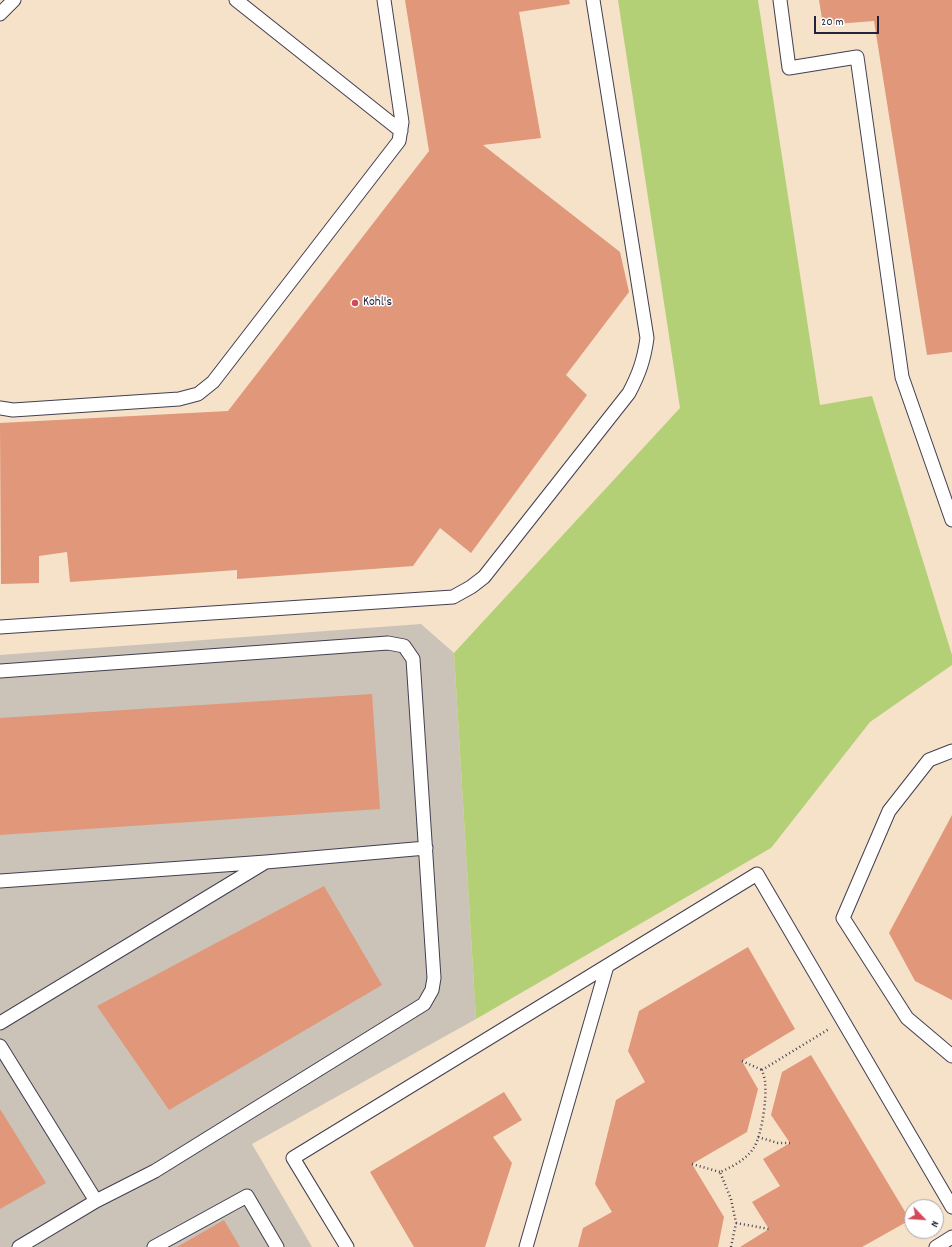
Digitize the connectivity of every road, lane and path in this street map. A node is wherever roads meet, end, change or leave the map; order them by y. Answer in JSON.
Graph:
{"nodes":[{"id":1,"x":14,"y":0,"type":"edge"},
{"id":2,"x":236,"y":0,"type":"edge"},
{"id":3,"x":384,"y":0,"type":"edge"},
{"id":4,"x":593,"y":0,"type":"edge"},
{"id":5,"x":780,"y":0,"type":"edge"},
{"id":6,"x":0,"y":14,"type":"edge"},
{"id":7,"x":401,"y":131,"type":"junction"},
{"id":8,"x":0,"y":408,"type":"edge"},
{"id":9,"x":952,"y":520,"type":"edge"},
{"id":10,"x":0,"y":627,"type":"edge"},
{"id":11,"x":0,"y":671,"type":"edge"},
{"id":12,"x":952,"y":751,"type":"edge"},
{"id":13,"x":426,"y":848,"type":"junction"},
{"id":14,"x":266,"y":862,"type":"junction"},
{"id":15,"x":0,"y":881,"type":"edge"},
{"id":16,"x":607,"y":966,"type":"junction"},
{"id":17,"x":843,"y":1020,"type":"junction"},
{"id":18,"x":0,"y":1023,"type":"edge"},
{"id":19,"x":0,"y":1046,"type":"edge"},
{"id":20,"x":952,"y":1056,"type":"edge"},
{"id":21,"x":742,"y":1061,"type":"dead end"},
{"id":22,"x":762,"y":1070,"type":"junction"},
{"id":23,"x":757,"y":1137,"type":"junction"},
{"id":24,"x":790,"y":1143,"type":"dead end"},
{"id":25,"x":692,"y":1164,"type":"dead end"},
{"id":26,"x":720,"y":1172,"type":"junction"},
{"id":27,"x":96,"y":1201,"type":"junction"},
{"id":28,"x":952,"y":1207,"type":"edge"},
{"id":29,"x":736,"y":1223,"type":"junction"},
{"id":30,"x":769,"y":1229,"type":"dead end"},
{"id":31,"x":952,"y":1237,"type":"edge"},
{"id":32,"x":19,"y":1247,"type":"edge"},
{"id":33,"x":154,"y":1247,"type":"edge"},
{"id":34,"x":277,"y":1247,"type":"edge"},
{"id":35,"x":347,"y":1247,"type":"edge"},
{"id":36,"x":526,"y":1247,"type":"edge"},
{"id":37,"x":731,"y":1247,"type":"edge"},
{"id":38,"x":936,"y":1247,"type":"edge"}],
"edges":[{"from":1,"to":6,"type":"lane"},
{"from":2,"to":7,"type":"lane"},
{"from":3,"to":7,"type":"lane"},
{"from":4,"to":10,"type":"lane"},
{"from":5,"to":9,"type":"lane"},
{"from":7,"to":8,"type":"lane"},
{"from":11,"to":13,"type":"lane"},
{"from":12,"to":20,"type":"lane"},
{"from":13,"to":14,"type":"lane"},
{"from":13,"to":27,"type":"lane"},
{"from":14,"to":15,"type":"lane"},
{"from":14,"to":18,"type":"lane"},
{"from":16,"to":17,"type":"lane"},
{"from":16,"to":35,"type":"lane"},
{"from":16,"to":36,"type":"lane"},
{"from":17,"to":22,"type":"path"},
{"from":17,"to":28,"type":"lane"},
{"from":19,"to":27,"type":"lane"},
{"from":21,"to":22,"type":"path"},
{"from":22,"to":23,"type":"path"},
{"from":23,"to":24,"type":"path"},
{"from":23,"to":26,"type":"path"},
{"from":25,"to":26,"type":"path"},
{"from":26,"to":29,"type":"path"},
{"from":27,"to":32,"type":"lane"},
{"from":29,"to":30,"type":"path"},
{"from":29,"to":37,"type":"path"},
{"from":31,"to":38,"type":"lane"},
{"from":33,"to":34,"type":"lane"}]}
